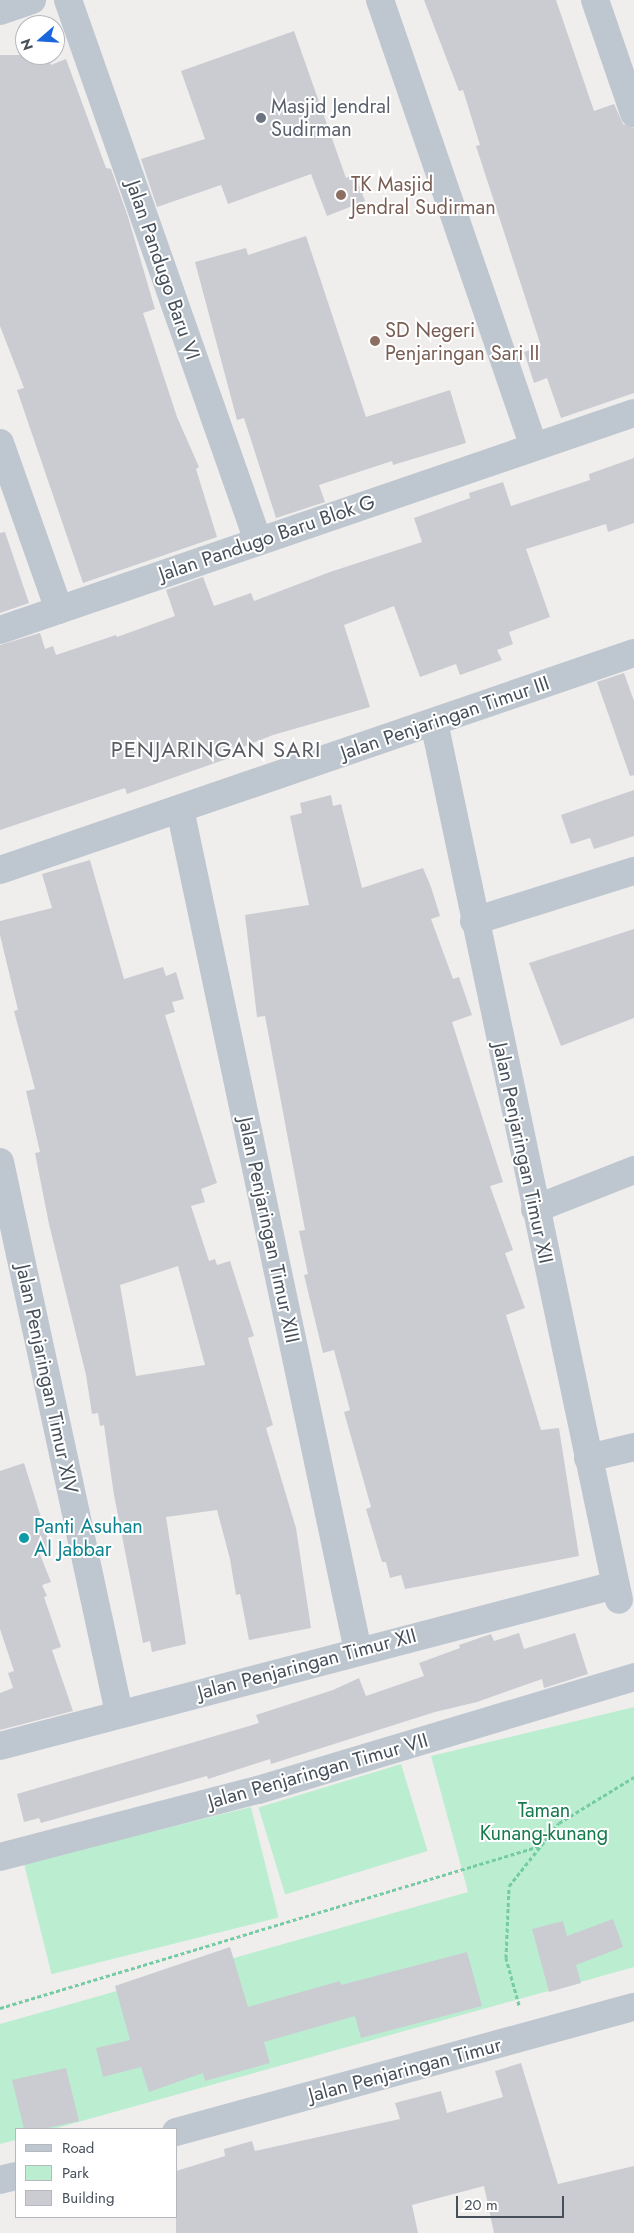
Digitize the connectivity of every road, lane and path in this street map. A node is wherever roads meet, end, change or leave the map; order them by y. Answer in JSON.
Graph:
{"nodes":[{"id":1,"x":32,"y":0,"type":"edge"},
{"id":2,"x":68,"y":0,"type":"edge"},
{"id":3,"x":380,"y":0,"type":"edge"},
{"id":4,"x":602,"y":2,"type":"edge"},
{"id":5,"x":0,"y":11,"type":"edge"},
{"id":6,"x":634,"y":113,"type":"edge"},
{"id":7,"x":634,"y":413,"type":"edge"},
{"id":8,"x":0,"y":443,"type":"edge"},
{"id":9,"x":534,"y":446,"type":"junction"},
{"id":10,"x":258,"y":541,"type":"junction"},
{"id":11,"x":59,"y":610,"type":"junction"},
{"id":12,"x":0,"y":630,"type":"edge"},
{"id":13,"x":634,"y":653,"type":"edge"},
{"id":14,"x":434,"y":722,"type":"junction"},
{"id":15,"x":180,"y":809,"type":"junction"},
{"id":16,"x":0,"y":870,"type":"edge"},
{"id":17,"x":634,"y":871,"type":"edge"},
{"id":18,"x":474,"y":921,"type":"junction"},
{"id":19,"x":0,"y":1162,"type":"edge"},
{"id":20,"x":634,"y":1170,"type":"edge"},
{"id":21,"x":535,"y":1209,"type":"junction"},
{"id":22,"x":634,"y":1447,"type":"edge"},
{"id":23,"x":588,"y":1458,"type":"junction"},
{"id":24,"x":358,"y":1651,"type":"junction"},
{"id":25,"x":634,"y":1677,"type":"edge"},
{"id":26,"x":118,"y":1714,"type":"junction"},
{"id":27,"x":0,"y":1746,"type":"edge"},
{"id":28,"x":634,"y":1777,"type":"edge"},
{"id":29,"x":540,"y":1846,"type":"junction"},
{"id":30,"x":0,"y":1857,"type":"edge"},
{"id":31,"x":0,"y":2008,"type":"edge"},
{"id":32,"x":634,"y":2008,"type":"edge"},
{"id":33,"x":528,"y":2036,"type":"junction"},
{"id":34,"x":178,"y":2131,"type":"edge"},
{"id":35,"x":15,"y":2176,"type":"edge"},
{"id":36,"x":0,"y":2180,"type":"edge"}],
"edges":[{"from":1,"to":5,"type":"street"},
{"from":2,"to":10,"type":"street","name":"Jalan Pandugo Baru VI"},
{"from":3,"to":9,"type":"street"},
{"from":4,"to":6,"type":"street"},
{"from":7,"to":9,"type":"street","name":"Jalan Pandugo Baru Blok G"},
{"from":8,"to":11,"type":"street"},
{"from":9,"to":10,"type":"street","name":"Jalan Pandugo Baru Blok G"},
{"from":10,"to":11,"type":"street","name":"Jalan Pandugo Baru Blok G"},
{"from":11,"to":12,"type":"street","name":"Jalan Pandugo Baru Blok G"},
{"from":13,"to":14,"type":"street","name":"Jalan Penjaringan Timur III"},
{"from":14,"to":15,"type":"street","name":"Jalan Penjaringan Timur III"},
{"from":14,"to":18,"type":"street","name":"Jalan Penjaringan Timur XII"},
{"from":15,"to":16,"type":"street","name":"Jalan Penjaringan Timur III"},
{"from":15,"to":24,"type":"street","name":"Jalan Penjaringan Timur XIII"},
{"from":17,"to":18,"type":"street"},
{"from":18,"to":21,"type":"street","name":"Jalan Penjaringan Timur XII"},
{"from":19,"to":26,"type":"street","name":"Jalan Penjaringan Timur XIV"},
{"from":20,"to":21,"type":"street"},
{"from":21,"to":23,"type":"street","name":"Jalan Penjaringan Timur XII"},
{"from":22,"to":23,"type":"street"},
{"from":23,"to":24,"type":"street","name":"Jalan Penjaringan Timur XII"},
{"from":24,"to":26,"type":"street","name":"Jalan Penjaringan Timur XII"},
{"from":25,"to":30,"type":"street","name":"Jalan Penjaringan Timur VII"},
{"from":26,"to":27,"type":"street","name":"Jalan Penjaringan Timur XII"},
{"from":28,"to":29,"type":"path"},
{"from":29,"to":31,"type":"path"},
{"from":29,"to":33,"type":"path"},
{"from":32,"to":33,"type":"street","name":"Jalan Penjaringan Timur"},
{"from":33,"to":34,"type":"street","name":"Jalan Penjaringan Timur"},
{"from":35,"to":36,"type":"street"}]}
